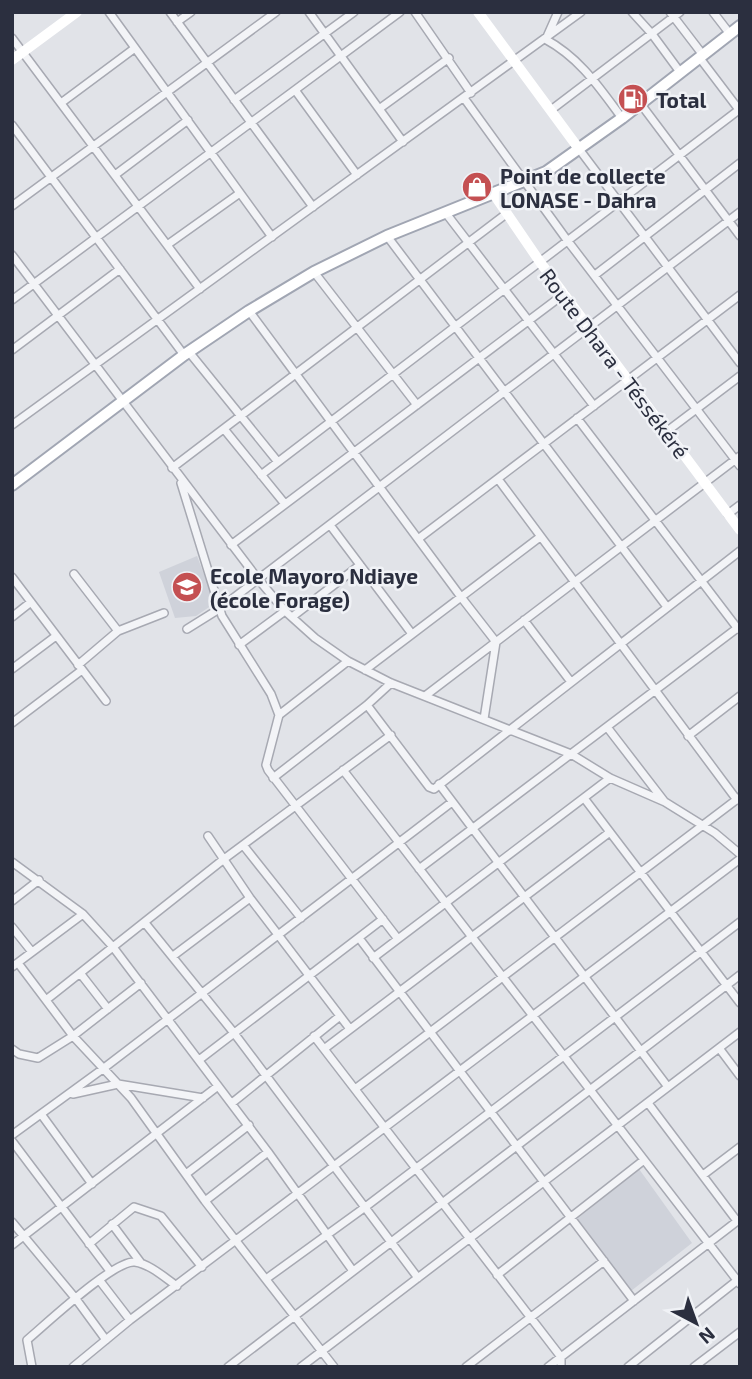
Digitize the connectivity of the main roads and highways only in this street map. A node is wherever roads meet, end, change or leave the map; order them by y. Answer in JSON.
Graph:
{"nodes":[{"id":1,"x":740,"y":26,"type":"edge"},
{"id":2,"x":12,"y":485,"type":"edge"}],
"edges":[{"from":1,"to":2,"type":"main road"}]}
